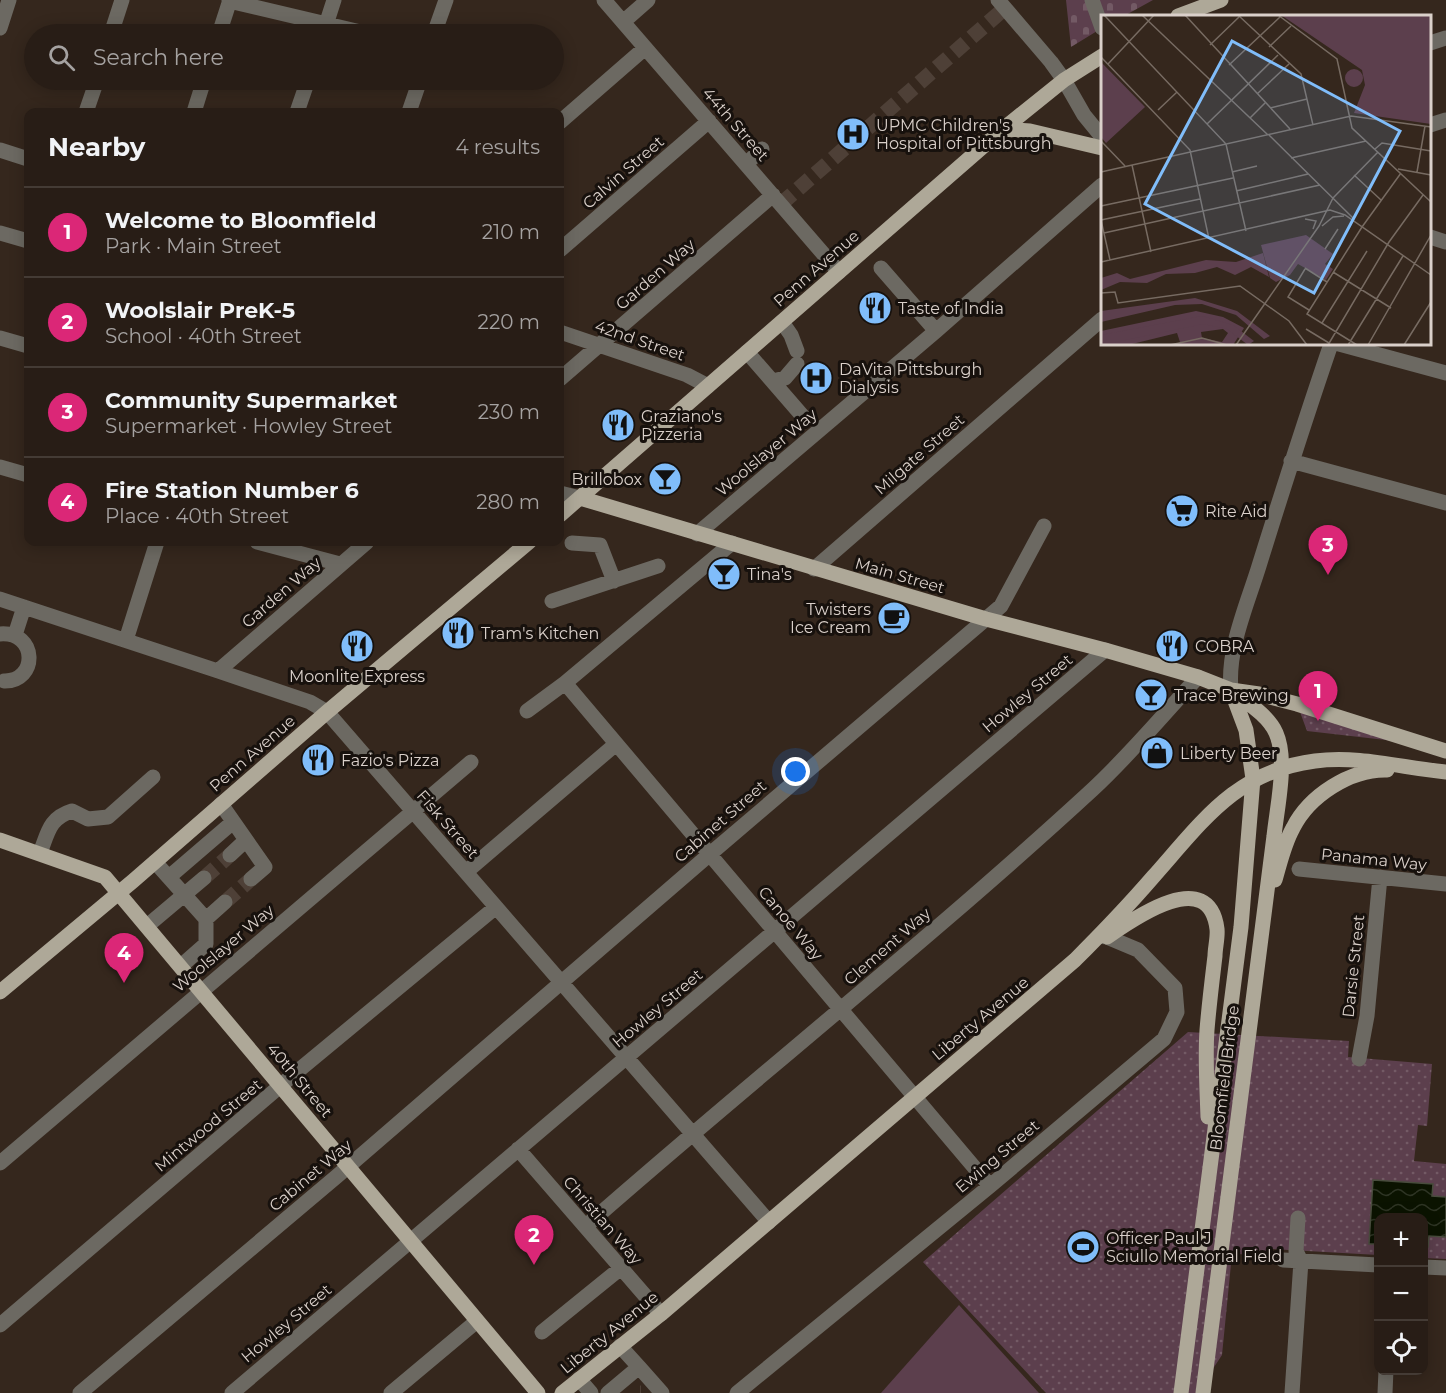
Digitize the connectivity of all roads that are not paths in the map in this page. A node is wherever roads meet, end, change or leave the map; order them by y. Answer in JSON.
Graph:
{"nodes":[{"id":1,"x":9,"y":0,"type":"edge"},
{"id":2,"x":122,"y":0,"type":"edge"},
{"id":3,"x":334,"y":0,"type":"edge"},
{"id":4,"x":446,"y":0,"type":"edge"},
{"id":5,"x":604,"y":0,"type":"edge"},
{"id":6,"x":998,"y":0,"type":"edge"},
{"id":7,"x":1092,"y":0,"type":"edge"},
{"id":8,"x":1221,"y":0,"type":"edge"},
{"id":9,"x":230,"y":1,"type":"edge"},
{"id":10,"x":646,"y":1,"type":"edge"},
{"id":11,"x":1181,"y":15,"type":"edge"},
{"id":12,"x":623,"y":22,"type":"junction"},
{"id":13,"x":114,"y":24,"type":"edge"},
{"id":14,"x":222,"y":24,"type":"edge"},
{"id":15,"x":307,"y":24,"type":"edge"},
{"id":16,"x":326,"y":24,"type":"edge"},
{"id":17,"x":438,"y":24,"type":"edge"},
{"id":18,"x":1101,"y":25,"type":"edge"},
{"id":19,"x":0,"y":28,"type":"edge"},
{"id":20,"x":1446,"y":38,"type":"edge"},
{"id":21,"x":1431,"y":43,"type":"edge"},
{"id":22,"x":645,"y":48,"type":"junction"},
{"id":23,"x":1101,"y":57,"type":"edge"},
{"id":24,"x":1064,"y":80,"type":"junction"},
{"id":25,"x":94,"y":90,"type":"edge"},
{"id":26,"x":201,"y":90,"type":"edge"},
{"id":27,"x":305,"y":90,"type":"edge"},
{"id":28,"x":417,"y":90,"type":"edge"},
{"id":29,"x":87,"y":108,"type":"edge"},
{"id":30,"x":195,"y":108,"type":"edge"},
{"id":31,"x":298,"y":108,"type":"edge"},
{"id":32,"x":410,"y":108,"type":"edge"},
{"id":33,"x":564,"y":119,"type":"edge"},
{"id":34,"x":1446,"y":120,"type":"edge"},
{"id":35,"x":709,"y":121,"type":"junction"},
{"id":36,"x":1431,"y":125,"type":"edge"},
{"id":37,"x":1003,"y":129,"type":"junction"},
{"id":38,"x":1101,"y":136,"type":"edge"},
{"id":39,"x":1101,"y":148,"type":"edge"},
{"id":40,"x":762,"y":149,"type":"dead end"},
{"id":41,"x":0,"y":150,"type":"edge"},
{"id":42,"x":24,"y":158,"type":"edge"},
{"id":43,"x":747,"y":163,"type":"junction"},
{"id":44,"x":1101,"y":186,"type":"edge"},
{"id":45,"x":774,"y":195,"type":"junction"},
{"id":46,"x":0,"y":233,"type":"edge"},
{"id":47,"x":24,"y":240,"type":"edge"},
{"id":48,"x":564,"y":247,"type":"edge"},
{"id":49,"x":881,"y":268,"type":"dead end"},
{"id":50,"x":839,"y":272,"type":"junction"},
{"id":51,"x":1101,"y":320,"type":"edge"},
{"id":52,"x":782,"y":322,"type":"junction"},
{"id":53,"x":936,"y":332,"type":"junction"},
{"id":54,"x":564,"y":333,"type":"edge"},
{"id":55,"x":0,"y":338,"type":"edge"},
{"id":56,"x":24,"y":345,"type":"edge"},
{"id":57,"x":600,"y":345,"type":"junction"},
{"id":58,"x":1331,"y":345,"type":"edge"},
{"id":59,"x":1343,"y":345,"type":"edge"},
{"id":60,"x":747,"y":352,"type":"junction"},
{"id":61,"x":1446,"y":373,"type":"edge"},
{"id":62,"x":564,"y":376,"type":"edge"},
{"id":63,"x":773,"y":381,"type":"junction"},
{"id":64,"x":708,"y":386,"type":"junction"},
{"id":65,"x":806,"y":420,"type":"dead end"},
{"id":66,"x":1291,"y":461,"type":"junction"},
{"id":67,"x":0,"y":467,"type":"edge"},
{"id":68,"x":24,"y":474,"type":"edge"},
{"id":69,"x":564,"y":494,"type":"edge"},
{"id":70,"x":580,"y":498,"type":"junction"},
{"id":71,"x":1446,"y":503,"type":"edge"},
{"id":72,"x":564,"y":512,"type":"edge"},
{"id":73,"x":1044,"y":526,"type":"dead end"},
{"id":74,"x":697,"y":534,"type":"junction"},
{"id":75,"x":572,"y":543,"type":"dead end"},
{"id":76,"x":732,"y":543,"type":"junction"},
{"id":77,"x":156,"y":546,"type":"edge"},
{"id":78,"x":273,"y":546,"type":"edge"},
{"id":79,"x":362,"y":546,"type":"edge"},
{"id":80,"x":524,"y":546,"type":"edge"},
{"id":81,"x":340,"y":564,"type":"junction"},
{"id":82,"x":658,"y":566,"type":"dead end"},
{"id":83,"x":814,"y":569,"type":"junction"},
{"id":84,"x":614,"y":581,"type":"junction"},
{"id":85,"x":0,"y":599,"type":"edge"},
{"id":86,"x":552,"y":602,"type":"dead end"},
{"id":87,"x":24,"y":607,"type":"junction"},
{"id":88,"x":986,"y":619,"type":"junction"},
{"id":89,"x":7,"y":635,"type":"edge"},
{"id":90,"x":126,"y":640,"type":"junction"},
{"id":91,"x":1105,"y":650,"type":"junction"},
{"id":92,"x":218,"y":671,"type":"junction"},
{"id":93,"x":1198,"y":677,"type":"junction"},
{"id":94,"x":4,"y":681,"type":"dead end"},
{"id":95,"x":565,"y":683,"type":"junction"},
{"id":96,"x":1232,"y":690,"type":"junction"},
{"id":97,"x":527,"y":711,"type":"dead end"},
{"id":98,"x":327,"y":712,"type":"junction"},
{"id":99,"x":616,"y":744,"type":"junction"},
{"id":100,"x":1446,"y":752,"type":"edge"},
{"id":101,"x":471,"y":762,"type":"dead end"},
{"id":102,"x":1281,"y":767,"type":"junction"},
{"id":103,"x":1439,"y":771,"type":"edge"},
{"id":104,"x":153,"y":777,"type":"dead end"},
{"id":105,"x":1253,"y":779,"type":"junction"},
{"id":106,"x":221,"y":804,"type":"junction"},
{"id":107,"x":413,"y":811,"type":"junction"},
{"id":108,"x":233,"y":822,"type":"junction"},
{"id":109,"x":1281,"y":838,"type":"junction"},
{"id":110,"x":0,"y":840,"type":"edge"},
{"id":111,"x":246,"y":840,"type":"junction"},
{"id":112,"x":40,"y":853,"type":"junction"},
{"id":113,"x":710,"y":854,"type":"junction"},
{"id":114,"x":230,"y":855,"type":"tunnel mouth"},
{"id":115,"x":155,"y":862,"type":"junction"},
{"id":116,"x":1299,"y":869,"type":"dead end"},
{"id":117,"x":466,"y":872,"type":"junction"},
{"id":118,"x":1380,"y":877,"type":"junction"},
{"id":119,"x":169,"y":878,"type":"junction"},
{"id":120,"x":204,"y":878,"type":"tunnel mouth"},
{"id":121,"x":251,"y":879,"type":"tunnel mouth"},
{"id":122,"x":1446,"y":884,"type":"edge"},
{"id":123,"x":119,"y":892,"type":"junction"},
{"id":124,"x":184,"y":895,"type":"junction"},
{"id":125,"x":225,"y":902,"type":"tunnel mouth"},
{"id":126,"x":496,"y":907,"type":"junction"},
{"id":127,"x":206,"y":919,"type":"junction"},
{"id":128,"x":147,"y":926,"type":"junction"},
{"id":129,"x":774,"y":931,"type":"junction"},
{"id":130,"x":1103,"y":936,"type":"junction"},
{"id":131,"x":181,"y":966,"type":"junction"},
{"id":132,"x":562,"y":983,"type":"junction"},
{"id":133,"x":201,"y":991,"type":"junction"},
{"id":134,"x":0,"y":992,"type":"edge"},
{"id":135,"x":841,"y":1010,"type":"junction"},
{"id":136,"x":626,"y":1057,"type":"junction"},
{"id":137,"x":1359,"y":1059,"type":"dead end"},
{"id":138,"x":282,"y":1086,"type":"junction"},
{"id":139,"x":914,"y":1096,"type":"junction"},
{"id":140,"x":692,"y":1133,"type":"junction"},
{"id":141,"x":518,"y":1149,"type":"junction"},
{"id":142,"x":0,"y":1163,"type":"edge"},
{"id":143,"x":348,"y":1166,"type":"junction"},
{"id":144,"x":1208,"y":1172,"type":"junction"},
{"id":145,"x":990,"y":1186,"type":"junction"},
{"id":146,"x":1298,"y":1218,"type":"dead end"},
{"id":147,"x":769,"y":1222,"type":"junction"},
{"id":148,"x":586,"y":1226,"type":"junction"},
{"id":149,"x":411,"y":1240,"type":"junction"},
{"id":150,"x":1282,"y":1260,"type":"dead end"},
{"id":151,"x":1301,"y":1261,"type":"junction"},
{"id":152,"x":1374,"y":1265,"type":"edge"},
{"id":153,"x":1428,"y":1267,"type":"edge"},
{"id":154,"x":621,"y":1268,"type":"junction"},
{"id":155,"x":1446,"y":1268,"type":"edge"},
{"id":156,"x":661,"y":1314,"type":"junction"},
{"id":157,"x":477,"y":1321,"type":"junction"},
{"id":158,"x":0,"y":1325,"type":"edge"},
{"id":159,"x":542,"y":1332,"type":"dead end"},
{"id":160,"x":620,"y":1346,"type":"junction"},
{"id":161,"x":639,"y":1367,"type":"junction"},
{"id":162,"x":1386,"y":1375,"type":"edge"},
{"id":163,"x":579,"y":1379,"type":"junction"},
{"id":164,"x":652,"y":1389,"type":"edge"},
{"id":165,"x":80,"y":1393,"type":"edge"},
{"id":166,"x":232,"y":1393,"type":"edge"},
{"id":167,"x":390,"y":1393,"type":"edge"},
{"id":168,"x":538,"y":1393,"type":"edge"},
{"id":169,"x":562,"y":1393,"type":"edge"},
{"id":170,"x":591,"y":1393,"type":"edge"},
{"id":171,"x":608,"y":1393,"type":"edge"},
{"id":172,"x":737,"y":1393,"type":"edge"},
{"id":173,"x":1181,"y":1393,"type":"edge"},
{"id":174,"x":1203,"y":1393,"type":"edge"},
{"id":175,"x":1292,"y":1393,"type":"edge"},
{"id":176,"x":1385,"y":1393,"type":"edge"}],
"edges":[{"from":1,"to":19,"type":"street"},
{"from":2,"to":13,"type":"street"},
{"from":3,"to":16,"type":"street"},
{"from":4,"to":17,"type":"street"},
{"from":5,"to":12,"type":"street","name":"44th Street"},
{"from":6,"to":24,"type":"street"},
{"from":7,"to":18,"type":"street"},
{"from":8,"to":11,"type":"main road"},
{"from":9,"to":14,"type":"street"},
{"from":9,"to":15,"type":"street"},
{"from":10,"to":12,"type":"street"},
{"from":12,"to":22,"type":"street","name":"44th Street"},
{"from":20,"to":21,"type":"street"},
{"from":22,"to":33,"type":"street"},
{"from":22,"to":35,"type":"street","name":"44th Street"},
{"from":23,"to":24,"type":"main road","name":"Penn Avenue"},
{"from":24,"to":37,"type":"main road","name":"Penn Avenue"},
{"from":24,"to":38,"type":"street"},
{"from":25,"to":29,"type":"street"},
{"from":26,"to":30,"type":"street"},
{"from":27,"to":31,"type":"street"},
{"from":28,"to":32,"type":"street"},
{"from":34,"to":36,"type":"street"},
{"from":35,"to":43,"type":"street","name":"44th Street"},
{"from":35,"to":48,"type":"street","name":"Calvin Street"},
{"from":37,"to":39,"type":"main road"},
{"from":37,"to":50,"type":"main road","name":"Penn Avenue"},
{"from":40,"to":43,"type":"street"},
{"from":41,"to":42,"type":"street"},
{"from":43,"to":45,"type":"street","name":"44th Street"},
{"from":44,"to":53,"type":"street","name":"Woolslayer Way"},
{"from":45,"to":50,"type":"street","name":"44th Street"},
{"from":45,"to":57,"type":"street","name":"Garden Way"},
{"from":46,"to":47,"type":"street"},
{"from":49,"to":53,"type":"street"},
{"from":50,"to":52,"type":"main road","name":"Penn Avenue"},
{"from":51,"to":83,"type":"street","name":"Milgate Street"},
{"from":52,"to":60,"type":"main road","name":"Penn Avenue"},
{"from":52,"to":63,"type":"street"},
{"from":53,"to":74,"type":"street","name":"Woolslayer Way"},
{"from":54,"to":57,"type":"street","name":"42nd Street"},
{"from":55,"to":56,"type":"street"},
{"from":57,"to":62,"type":"street","name":"Garden Way"},
{"from":57,"to":64,"type":"street","name":"42nd Street"},
{"from":58,"to":66,"type":"street"},
{"from":59,"to":61,"type":"street"},
{"from":60,"to":63,"type":"street"},
{"from":60,"to":64,"type":"main road","name":"Penn Avenue"},
{"from":63,"to":65,"type":"street"},
{"from":64,"to":70,"type":"main road","name":"Penn Avenue"},
{"from":66,"to":71,"type":"street"},
{"from":66,"to":96,"type":"street"},
{"from":67,"to":68,"type":"street"},
{"from":69,"to":70,"type":"street","name":"Main Street"},
{"from":70,"to":72,"type":"main road","name":"Penn Avenue"},
{"from":70,"to":74,"type":"main road","name":"Main Street"},
{"from":73,"to":88,"type":"street","name":"Cabinet Street"},
{"from":74,"to":76,"type":"main road","name":"Main Street"},
{"from":75,"to":84,"type":"street"},
{"from":76,"to":83,"type":"main road","name":"Main Street"},
{"from":76,"to":95,"type":"street"},
{"from":77,"to":90,"type":"street"},
{"from":78,"to":81,"type":"street"},
{"from":79,"to":81,"type":"street","name":"Garden Way"},
{"from":80,"to":98,"type":"main road","name":"Penn Avenue"},
{"from":81,"to":92,"type":"street","name":"Garden Way"},
{"from":82,"to":84,"type":"street"},
{"from":83,"to":88,"type":"main road","name":"Main Street"},
{"from":84,"to":86,"type":"street"},
{"from":85,"to":87,"type":"street","name":"Fisk Street"},
{"from":87,"to":89,"type":"street"},
{"from":87,"to":90,"type":"street","name":"Fisk Street"},
{"from":88,"to":91,"type":"main road","name":"Main Street"},
{"from":88,"to":113,"type":"street","name":"Cabinet Street"},
{"from":89,"to":94,"type":"street"},
{"from":90,"to":92,"type":"street","name":"Fisk Street"},
{"from":91,"to":93,"type":"main road","name":"Main Street"},
{"from":91,"to":129,"type":"street","name":"Howley Street"},
{"from":92,"to":98,"type":"street","name":"Fisk Street"},
{"from":93,"to":96,"type":"main road","name":"Main Street"},
{"from":93,"to":135,"type":"street","name":"Clement Way"},
{"from":95,"to":97,"type":"street"},
{"from":95,"to":99,"type":"street","name":"Canoe Way"},
{"from":96,"to":100,"type":"main road","name":"Main Street"},
{"from":96,"to":102,"type":"main road","name":"Main Street"},
{"from":96,"to":105,"type":"main road"},
{"from":98,"to":106,"type":"main road","name":"Penn Avenue"},
{"from":98,"to":107,"type":"street","name":"Fisk Street"},
{"from":99,"to":113,"type":"street","name":"Canoe Way"},
{"from":99,"to":117,"type":"street"},
{"from":101,"to":107,"type":"street","name":"Woolslayer Way"},
{"from":102,"to":103,"type":"main road"},
{"from":102,"to":105,"type":"main road"},
{"from":102,"to":109,"type":"main road","name":"Bloomfield Bridge"},
{"from":103,"to":109,"type":"main road"},
{"from":104,"to":112,"type":"street"},
{"from":105,"to":130,"type":"main road"},
{"from":105,"to":144,"type":"main road","name":"Bloomfield Bridge"},
{"from":106,"to":108,"type":"street"},
{"from":106,"to":115,"type":"main road","name":"Penn Avenue"},
{"from":107,"to":117,"type":"street","name":"Fisk Street"},
{"from":107,"to":133,"type":"street","name":"Woolslayer Way"},
{"from":108,"to":111,"type":"street"},
{"from":108,"to":119,"type":"street"},
{"from":109,"to":174,"type":"main road","name":"Bloomfield Bridge"},
{"from":110,"to":112,"type":"main road","name":"40th Street"},
{"from":111,"to":114,"type":"street"},
{"from":111,"to":121,"type":"street"},
{"from":112,"to":123,"type":"main road","name":"40th Street"},
{"from":113,"to":129,"type":"street","name":"Canoe Way"},
{"from":113,"to":132,"type":"street","name":"Cabinet Street"},
{"from":115,"to":119,"type":"street"},
{"from":115,"to":123,"type":"main road","name":"Penn Avenue"},
{"from":116,"to":118,"type":"street","name":"Panama Way"},
{"from":117,"to":126,"type":"street","name":"Fisk Street"},
{"from":118,"to":122,"type":"street","name":"Panama Way"},
{"from":118,"to":137,"type":"street","name":"Darsie Street"},
{"from":119,"to":124,"type":"street"},
{"from":120,"to":124,"type":"street"},
{"from":123,"to":128,"type":"main road","name":"40th Street"},
{"from":123,"to":134,"type":"main road","name":"Penn Avenue"},
{"from":124,"to":127,"type":"street"},
{"from":124,"to":128,"type":"street"},
{"from":125,"to":127,"type":"street"},
{"from":126,"to":132,"type":"street","name":"Fisk Street"},
{"from":126,"to":138,"type":"street","name":"Mintwood Street"},
{"from":127,"to":131,"type":"street"},
{"from":128,"to":131,"type":"main road","name":"40th Street"},
{"from":129,"to":135,"type":"street","name":"Canoe Way"},
{"from":129,"to":136,"type":"street","name":"Howley Street"},
{"from":130,"to":139,"type":"main road","name":"Liberty Avenue"},
{"from":130,"to":144,"type":"main road"},
{"from":130,"to":145,"type":"street","name":"Ewing Street"},
{"from":131,"to":133,"type":"main road","name":"40th Street"},
{"from":132,"to":136,"type":"street","name":"Fisk Street"},
{"from":132,"to":143,"type":"street","name":"Cabinet Way"},
{"from":133,"to":138,"type":"main road","name":"40th Street"},
{"from":133,"to":142,"type":"street","name":"Woolslayer Way"},
{"from":135,"to":139,"type":"street","name":"Canoe Way"},
{"from":135,"to":140,"type":"street","name":"Clement Way"},
{"from":136,"to":140,"type":"street","name":"Fisk Street"},
{"from":136,"to":141,"type":"street","name":"Howley Street"},
{"from":138,"to":143,"type":"main road","name":"40th Street"},
{"from":138,"to":158,"type":"street","name":"Mintwood Street"},
{"from":139,"to":145,"type":"street","name":"Canoe Way"},
{"from":139,"to":147,"type":"main road","name":"Liberty Avenue"},
{"from":140,"to":147,"type":"street","name":"Fisk Street"},
{"from":140,"to":148,"type":"street","name":"Clement Way"},
{"from":141,"to":148,"type":"street","name":"Christian Way"},
{"from":141,"to":149,"type":"street","name":"Howley Street"},
{"from":143,"to":149,"type":"main road","name":"40th Street"},
{"from":143,"to":165,"type":"street","name":"Cabinet Way"},
{"from":144,"to":173,"type":"main road","name":"Bloomfield Bridge"},
{"from":145,"to":172,"type":"street","name":"Ewing Street"},
{"from":146,"to":151,"type":"street"},
{"from":147,"to":156,"type":"main road","name":"Liberty Avenue"},
{"from":148,"to":154,"type":"street","name":"Christian Way"},
{"from":149,"to":157,"type":"main road","name":"40th Street"},
{"from":149,"to":166,"type":"street","name":"Howley Street"},
{"from":150,"to":151,"type":"street"},
{"from":151,"to":152,"type":"street"},
{"from":151,"to":175,"type":"street"},
{"from":153,"to":155,"type":"street"},
{"from":154,"to":156,"type":"street","name":"Christian Way"},
{"from":154,"to":159,"type":"street"},
{"from":156,"to":160,"type":"main road","name":"Liberty Avenue"},
{"from":157,"to":167,"type":"street"},
{"from":157,"to":168,"type":"main road","name":"40th Street"},
{"from":160,"to":161,"type":"street"},
{"from":160,"to":163,"type":"main road","name":"Liberty Avenue"},
{"from":161,"to":164,"type":"street"},
{"from":161,"to":171,"type":"street"},
{"from":162,"to":176,"type":"street"},
{"from":163,"to":169,"type":"main road","name":"Liberty Avenue"},
{"from":163,"to":170,"type":"street"}]}
